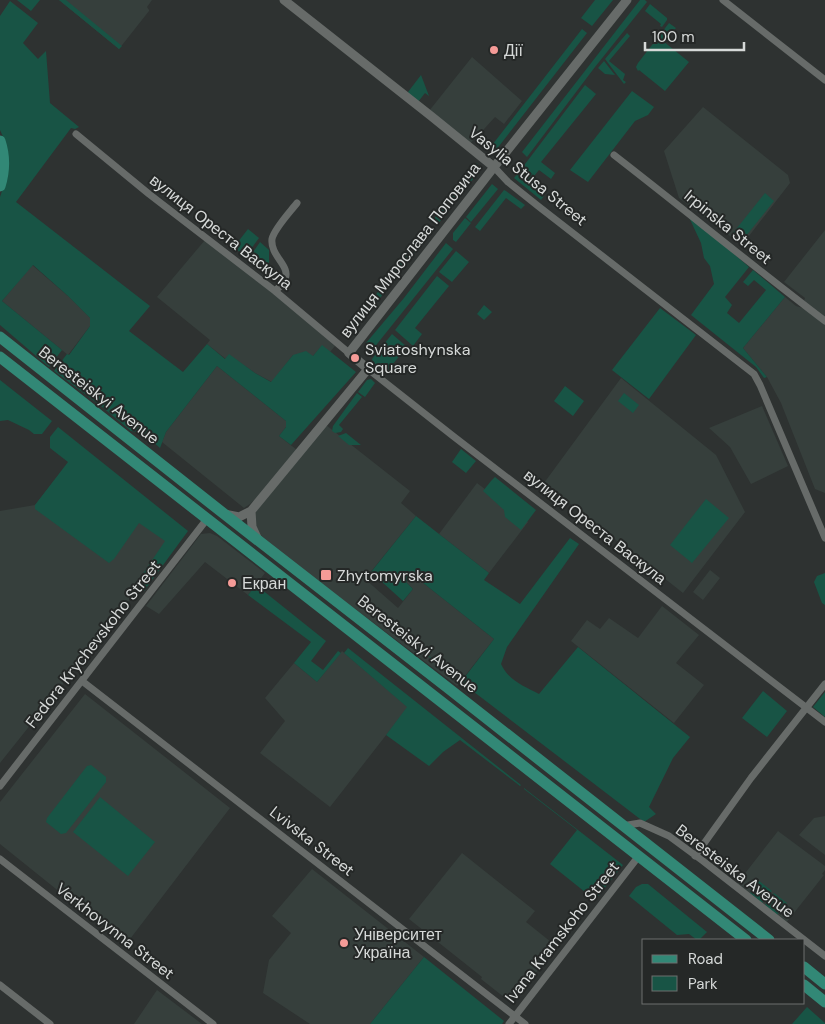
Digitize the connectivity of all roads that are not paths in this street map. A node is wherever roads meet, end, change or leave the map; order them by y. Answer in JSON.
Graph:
{"nodes":[{"id":1,"x":284,"y":0,"type":"edge"},
{"id":2,"x":627,"y":0,"type":"edge"},
{"id":3,"x":723,"y":0,"type":"edge"},
{"id":4,"x":825,"y":80,"type":"edge"},
{"id":5,"x":76,"y":134,"type":"dead end"},
{"id":6,"x":0,"y":141,"type":"edge"},
{"id":7,"x":614,"y":155,"type":"dead end"},
{"id":8,"x":494,"y":167,"type":"junction"},
{"id":9,"x":0,"y":186,"type":"edge"},
{"id":10,"x":297,"y":203,"type":"dead end"},
{"id":11,"x":276,"y":291,"type":"junction"},
{"id":12,"x":825,"y":321,"type":"edge"},
{"id":13,"x":0,"y":337,"type":"edge"},
{"id":14,"x":349,"y":353,"type":"junction"},
{"id":15,"x":0,"y":357,"type":"edge"},
{"id":16,"x":368,"y":369,"type":"junction"},
{"id":17,"x":251,"y":511,"type":"junction"},
{"id":18,"x":224,"y":514,"type":"junction"},
{"id":19,"x":207,"y":519,"type":"junction"},
{"id":20,"x":825,"y":538,"type":"edge"},
{"id":21,"x":258,"y":541,"type":"junction"},
{"id":22,"x":82,"y":680,"type":"junction"},
{"id":23,"x":825,"y":684,"type":"edge"},
{"id":24,"x":806,"y":707,"type":"junction"},
{"id":25,"x":825,"y":722,"type":"edge"},
{"id":26,"x":0,"y":786,"type":"edge"},
{"id":27,"x":622,"y":826,"type":"junction"},
{"id":28,"x":695,"y":856,"type":"junction"},
{"id":29,"x":638,"y":857,"type":"junction"},
{"id":30,"x":0,"y":859,"type":"edge"},
{"id":31,"x":745,"y":939,"type":"edge"},
{"id":32,"x":768,"y":939,"type":"edge"},
{"id":33,"x":803,"y":939,"type":"edge"},
{"id":34,"x":805,"y":941,"type":"edge"},
{"id":35,"x":825,"y":956,"type":"edge"},
{"id":36,"x":805,"y":968,"type":"edge"},
{"id":37,"x":825,"y":984,"type":"edge"},
{"id":38,"x":0,"y":985,"type":"edge"},
{"id":39,"x":805,"y":986,"type":"edge"},
{"id":40,"x":825,"y":1002,"type":"edge"},
{"id":41,"x":515,"y":1016,"type":"junction"},
{"id":42,"x":50,"y":1024,"type":"edge"},
{"id":43,"x":213,"y":1024,"type":"edge"},
{"id":44,"x":509,"y":1024,"type":"edge"},
{"id":45,"x":525,"y":1024,"type":"edge"}],
"edges":[{"from":1,"to":8,"type":"street","name":"Vasylia Stusa Street"},
{"from":2,"to":8,"type":"street","name":"вулиця Мирослава Поповича"},
{"from":3,"to":4,"type":"street"},
{"from":5,"to":11,"type":"street","name":"вулиця Ореста Васкула"},
{"from":6,"to":9,"type":"main road"},
{"from":7,"to":12,"type":"street","name":"Irpinska Street"},
{"from":8,"to":14,"type":"street","name":"вулиця Мирослава Поповича"},
{"from":8,"to":20,"type":"street","name":"Vasylia Stusa Street"},
{"from":10,"to":11,"type":"street"},
{"from":11,"to":14,"type":"street","name":"вулиця Ореста Васкула"},
{"from":13,"to":18,"type":"main road","name":"Beresteiskyi Avenue"},
{"from":14,"to":16,"type":"street"},
{"from":15,"to":19,"type":"main road","name":"Beresteiskyi Avenue"},
{"from":16,"to":17,"type":"street"},
{"from":16,"to":24,"type":"street","name":"вулиця Ореста Васкула"},
{"from":17,"to":18,"type":"street"},
{"from":17,"to":21,"type":"street"},
{"from":18,"to":21,"type":"main road","name":"Beresteiskyi Avenue"},
{"from":19,"to":22,"type":"street","name":"Fedora Krychevskoho Street"},
{"from":19,"to":29,"type":"main road","name":"Beresteiskyi Avenue"},
{"from":21,"to":27,"type":"main road","name":"Beresteiskyi Avenue"},
{"from":22,"to":26,"type":"street","name":"Fedora Krychevskoho Street"},
{"from":22,"to":41,"type":"street","name":"Lvivska Street"},
{"from":23,"to":24,"type":"street"},
{"from":24,"to":25,"type":"street","name":"вулиця Ореста Васкула"},
{"from":24,"to":28,"type":"street"},
{"from":27,"to":28,"type":"street","name":"Beresteiska Avenue"},
{"from":27,"to":32,"type":"main road","name":"Beresteiskyi Avenue"},
{"from":28,"to":33,"type":"street","name":"Beresteiska Avenue"},
{"from":29,"to":31,"type":"main road","name":"Beresteiskyi Avenue"},
{"from":29,"to":41,"type":"street","name":"Ivana Kramskoho Street"},
{"from":30,"to":43,"type":"street","name":"Verkhovynna Street"},
{"from":34,"to":35,"type":"street","name":"Beresteiska Avenue"},
{"from":36,"to":37,"type":"main road"},
{"from":38,"to":42,"type":"street"},
{"from":39,"to":40,"type":"main road"},
{"from":41,"to":44,"type":"street","name":"Ivana Kramskoho Street"},
{"from":41,"to":45,"type":"street","name":"Lvivska Street"}]}
